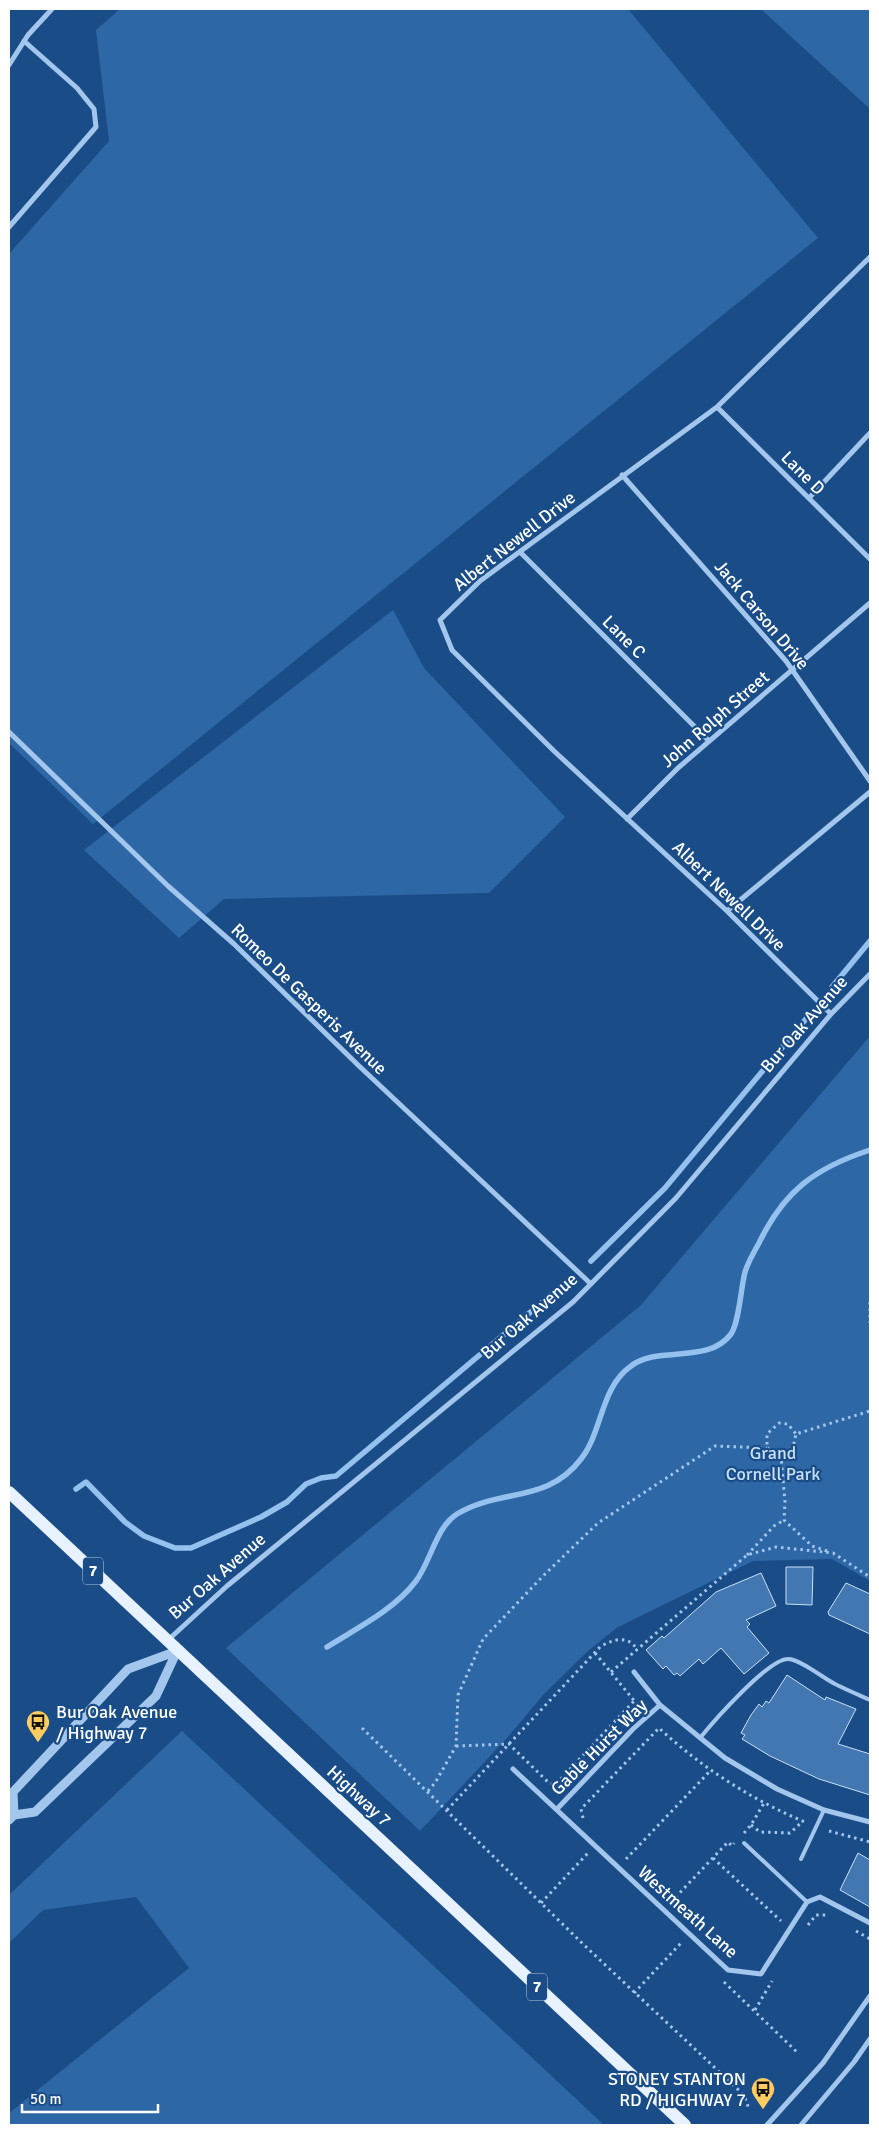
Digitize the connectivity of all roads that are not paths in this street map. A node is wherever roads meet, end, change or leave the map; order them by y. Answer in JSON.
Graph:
{"nodes":[{"id":1,"x":52,"y":9,"type":"edge"},
{"id":2,"x":24,"y":41,"type":"junction"},
{"id":3,"x":9,"y":65,"type":"edge"},
{"id":4,"x":9,"y":227,"type":"edge"},
{"id":5,"x":870,"y":257,"type":"edge"},
{"id":6,"x":717,"y":407,"type":"junction"},
{"id":7,"x":870,"y":433,"type":"edge"},
{"id":8,"x":622,"y":475,"type":"junction"},
{"id":9,"x":809,"y":498,"type":"junction"},
{"id":10,"x":520,"y":552,"type":"junction"},
{"id":11,"x":870,"y":559,"type":"edge"},
{"id":12,"x":870,"y":604,"type":"edge"},
{"id":13,"x":792,"y":670,"type":"junction"},
{"id":14,"x":9,"y":732,"type":"edge"},
{"id":15,"x":709,"y":741,"type":"junction"},
{"id":16,"x":870,"y":781,"type":"edge"},
{"id":17,"x":870,"y":792,"type":"edge"},
{"id":18,"x":627,"y":819,"type":"junction"},
{"id":19,"x":727,"y":911,"type":"junction"},
{"id":20,"x":870,"y":974,"type":"edge"},
{"id":21,"x":831,"y":1014,"type":"junction"},
{"id":22,"x":591,"y":1284,"type":"junction"},
{"id":23,"x":9,"y":1492,"type":"edge"},
{"id":24,"x":167,"y":1641,"type":"junction"},
{"id":25,"x":177,"y":1651,"type":"junction"},
{"id":26,"x":634,"y":1672,"type":"dead end"},
{"id":27,"x":870,"y":1700,"type":"edge"},
{"id":28,"x":660,"y":1704,"type":"junction"},
{"id":29,"x":700,"y":1738,"type":"junction"},
{"id":30,"x":513,"y":1768,"type":"dead end"},
{"id":31,"x":557,"y":1809,"type":"junction"},
{"id":32,"x":824,"y":1810,"type":"junction"},
{"id":33,"x":11,"y":1817,"type":"edge"},
{"id":34,"x":870,"y":1822,"type":"edge"},
{"id":35,"x":744,"y":1843,"type":"dead end"},
{"id":36,"x":801,"y":1859,"type":"dead end"},
{"id":37,"x":807,"y":1902,"type":"junction"},
{"id":38,"x":870,"y":1923,"type":"edge"},
{"id":39,"x":870,"y":1996,"type":"edge"},
{"id":40,"x":870,"y":2039,"type":"edge"},
{"id":41,"x":685,"y":2125,"type":"edge"},
{"id":42,"x":767,"y":2125,"type":"edge"},
{"id":43,"x":801,"y":2125,"type":"edge"}],
"edges":[{"from":1,"to":2,"type":"street"},
{"from":2,"to":3,"type":"street"},
{"from":2,"to":4,"type":"street"},
{"from":5,"to":6,"type":"street","name":"Albert Newell Drive"},
{"from":6,"to":8,"type":"street","name":"Albert Newell Drive"},
{"from":6,"to":9,"type":"street","name":"Lane D"},
{"from":7,"to":9,"type":"street"},
{"from":8,"to":10,"type":"street","name":"Albert Newell Drive"},
{"from":8,"to":13,"type":"street","name":"Jack Carson Drive"},
{"from":9,"to":11,"type":"street","name":"Lane D"},
{"from":10,"to":15,"type":"street","name":"Lane C"},
{"from":10,"to":18,"type":"street","name":"Albert Newell Drive"},
{"from":12,"to":13,"type":"street","name":"John Rolph Street"},
{"from":13,"to":15,"type":"street","name":"John Rolph Street"},
{"from":13,"to":16,"type":"street","name":"Jack Carson Drive"},
{"from":14,"to":22,"type":"street","name":"Romeo De Gasperis Avenue"},
{"from":15,"to":18,"type":"street","name":"John Rolph Street"},
{"from":17,"to":19,"type":"street"},
{"from":18,"to":19,"type":"street","name":"Albert Newell Drive"},
{"from":19,"to":21,"type":"street","name":"Albert Newell Drive"},
{"from":20,"to":21,"type":"street","name":"Bur Oak Avenue"},
{"from":21,"to":22,"type":"street","name":"Bur Oak Avenue"},
{"from":22,"to":24,"type":"street","name":"Bur Oak Avenue"},
{"from":23,"to":24,"type":"main road","name":"Highway 7","number":"7"},
{"from":24,"to":25,"type":"main road","name":"Highway 7","number":"7"},
{"from":25,"to":33,"type":"street"},
{"from":25,"to":33,"type":"street"},
{"from":25,"to":41,"type":"main road","name":"Highway 7","number":"7"},
{"from":26,"to":28,"type":"street"},
{"from":27,"to":29,"type":"lane"},
{"from":28,"to":29,"type":"street"},
{"from":28,"to":31,"type":"street","name":"Gable Hurst Way"},
{"from":29,"to":32,"type":"street"},
{"from":30,"to":31,"type":"street","name":"Westmeath Lane"},
{"from":31,"to":37,"type":"street","name":"Westmeath Lane"},
{"from":32,"to":34,"type":"street"},
{"from":32,"to":36,"type":"lane"},
{"from":35,"to":37,"type":"lane"},
{"from":37,"to":38,"type":"street"},
{"from":39,"to":42,"type":"street"},
{"from":40,"to":43,"type":"street"}]}
